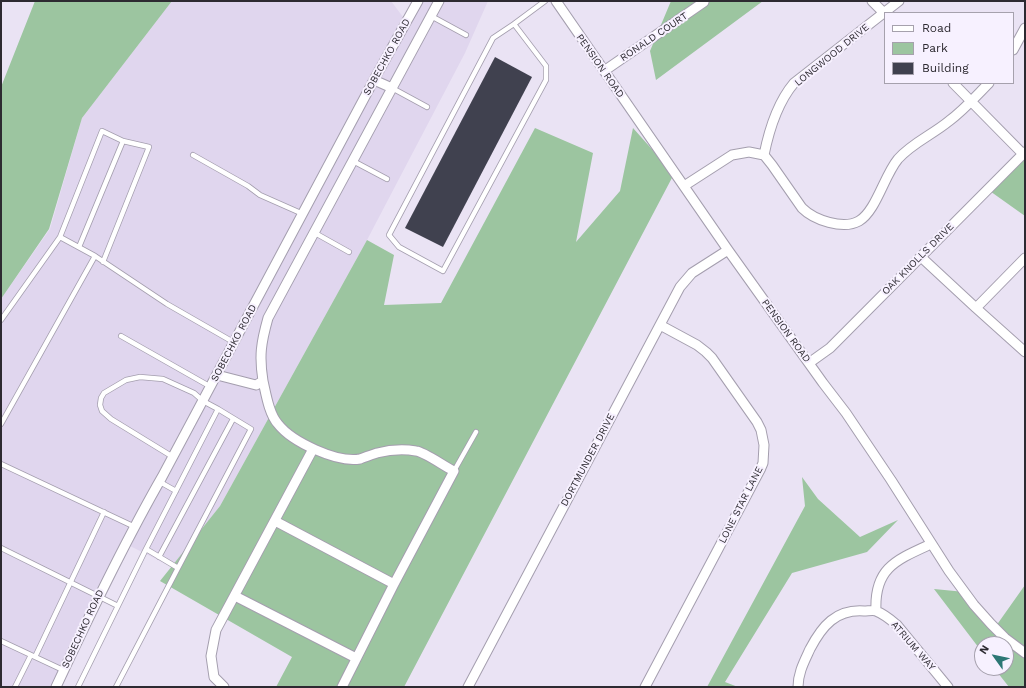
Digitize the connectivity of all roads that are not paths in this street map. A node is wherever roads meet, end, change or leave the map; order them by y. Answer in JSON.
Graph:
{"nodes":[{"id":1,"x":439,"y":1,"type":"edge"},
{"id":2,"x":545,"y":1,"type":"edge"},
{"id":3,"x":556,"y":1,"type":"edge"},
{"id":4,"x":872,"y":1,"type":"edge"},
{"id":5,"x":899,"y":1,"type":"edge"},
{"id":6,"x":414,"y":2,"type":"edge"},
{"id":7,"x":704,"y":2,"type":"dead end"},
{"id":8,"x":885,"y":12,"type":"edge"},
{"id":9,"x":884,"y":13,"type":"edge"},
{"id":10,"x":431,"y":16,"type":"junction"},
{"id":11,"x":514,"y":24,"type":"junction"},
{"id":12,"x":1025,"y":28,"type":"edge"},
{"id":13,"x":466,"y":35,"type":"dead end"},
{"id":14,"x":1014,"y":48,"type":"edge"},
{"id":15,"x":604,"y":71,"type":"junction"},
{"id":16,"x":374,"y":80,"type":"junction"},
{"id":17,"x":954,"y":84,"type":"edge"},
{"id":18,"x":988,"y":84,"type":"edge"},
{"id":19,"x":392,"y":88,"type":"junction"},
{"id":20,"x":971,"y":101,"type":"junction"},
{"id":21,"x":427,"y":107,"type":"dead end"},
{"id":22,"x":124,"y":140,"type":"junction"},
{"id":23,"x":1024,"y":153,"type":"edge"},
{"id":24,"x":193,"y":155,"type":"dead end"},
{"id":25,"x":764,"y":155,"type":"junction"},
{"id":26,"x":353,"y":161,"type":"junction"},
{"id":27,"x":387,"y":179,"type":"dead end"},
{"id":28,"x":684,"y":186,"type":"junction"},
{"id":29,"x":303,"y":214,"type":"junction"},
{"id":30,"x":315,"y":233,"type":"junction"},
{"id":31,"x":60,"y":237,"type":"junction"},
{"id":32,"x":79,"y":247,"type":"junction"},
{"id":33,"x":728,"y":250,"type":"junction"},
{"id":34,"x":349,"y":252,"type":"dead end"},
{"id":35,"x":95,"y":256,"type":"junction"},
{"id":36,"x":921,"y":257,"type":"junction"},
{"id":37,"x":1025,"y":258,"type":"edge"},
{"id":38,"x":103,"y":262,"type":"junction"},
{"id":39,"x":976,"y":308,"type":"junction"},
{"id":40,"x":1,"y":320,"type":"edge"},
{"id":41,"x":660,"y":325,"type":"junction"},
{"id":42,"x":122,"y":336,"type":"dead end"},
{"id":43,"x":235,"y":343,"type":"junction"},
{"id":44,"x":1025,"y":352,"type":"edge"},
{"id":45,"x":809,"y":363,"type":"junction"},
{"id":46,"x":217,"y":375,"type":"junction"},
{"id":47,"x":263,"y":382,"type":"junction"},
{"id":48,"x":211,"y":387,"type":"junction"},
{"id":49,"x":203,"y":401,"type":"junction"},
{"id":50,"x":218,"y":409,"type":"junction"},
{"id":51,"x":233,"y":419,"type":"junction"},
{"id":52,"x":1,"y":424,"type":"edge"},
{"id":53,"x":476,"y":432,"type":"dead end"},
{"id":54,"x":313,"y":449,"type":"junction"},
{"id":55,"x":173,"y":458,"type":"junction"},
{"id":56,"x":1,"y":464,"type":"edge"},
{"id":57,"x":454,"y":471,"type":"junction"},
{"id":58,"x":160,"y":482,"type":"junction"},
{"id":59,"x":176,"y":491,"type":"junction"},
{"id":60,"x":104,"y":512,"type":"junction"},
{"id":61,"x":275,"y":521,"type":"junction"},
{"id":62,"x":135,"y":527,"type":"junction"},
{"id":63,"x":930,"y":544,"type":"junction"},
{"id":64,"x":1,"y":548,"type":"edge"},
{"id":65,"x":146,"y":549,"type":"junction"},
{"id":66,"x":160,"y":557,"type":"junction"},
{"id":67,"x":178,"y":568,"type":"junction"},
{"id":68,"x":71,"y":582,"type":"junction"},
{"id":69,"x":394,"y":584,"type":"junction"},
{"id":70,"x":235,"y":596,"type":"junction"},
{"id":71,"x":98,"y":597,"type":"junction"},
{"id":72,"x":118,"y":606,"type":"junction"},
{"id":73,"x":876,"y":611,"type":"junction"},
{"id":74,"x":1,"y":640,"type":"edge"},
{"id":75,"x":1025,"y":653,"type":"edge"},
{"id":76,"x":33,"y":656,"type":"junction"},
{"id":77,"x":356,"y":658,"type":"junction"},
{"id":78,"x":63,"y":670,"type":"junction"},
{"id":79,"x":16,"y":687,"type":"edge"},
{"id":80,"x":56,"y":687,"type":"edge"},
{"id":81,"x":78,"y":687,"type":"edge"},
{"id":82,"x":116,"y":687,"type":"edge"},
{"id":83,"x":224,"y":687,"type":"edge"},
{"id":84,"x":342,"y":687,"type":"edge"},
{"id":85,"x":468,"y":687,"type":"edge"},
{"id":86,"x":645,"y":687,"type":"edge"},
{"id":87,"x":798,"y":687,"type":"edge"},
{"id":88,"x":948,"y":687,"type":"edge"}],
"edges":[{"from":1,"to":10,"type":"street"},
{"from":2,"to":11,"type":"lane"},
{"from":3,"to":15,"type":"street","name":"PENSION ROAD"},
{"from":4,"to":9,"type":"street"},
{"from":5,"to":8,"type":"street","name":"LONGWOOD DRIVE"},
{"from":6,"to":16,"type":"street","name":"SOBECHKO ROAD"},
{"from":7,"to":15,"type":"street","name":"RONALD COURT"},
{"from":9,"to":25,"type":"street","name":"LONGWOOD DRIVE"},
{"from":10,"to":13,"type":"lane"},
{"from":10,"to":19,"type":"street"},
{"from":11,"to":11,"type":"lane"},
{"from":12,"to":14,"type":"street"},
{"from":15,"to":28,"type":"street","name":"PENSION ROAD"},
{"from":16,"to":19,"type":"street"},
{"from":16,"to":29,"type":"street","name":"SOBECHKO ROAD"},
{"from":17,"to":20,"type":"street"},
{"from":18,"to":20,"type":"street"},
{"from":19,"to":21,"type":"lane"},
{"from":19,"to":26,"type":"street"},
{"from":20,"to":23,"type":"street"},
{"from":20,"to":25,"type":"street"},
{"from":22,"to":31,"type":"lane"},
{"from":22,"to":32,"type":"lane"},
{"from":22,"to":38,"type":"lane"},
{"from":23,"to":36,"type":"street","name":"OAK KNOLLS DRIVE"},
{"from":24,"to":29,"type":"lane"},
{"from":25,"to":28,"type":"street"},
{"from":26,"to":27,"type":"lane"},
{"from":26,"to":30,"type":"street"},
{"from":28,"to":33,"type":"street","name":"PENSION ROAD"},
{"from":29,"to":43,"type":"street","name":"SOBECHKO ROAD"},
{"from":30,"to":34,"type":"lane"},
{"from":30,"to":47,"type":"street"},
{"from":31,"to":32,"type":"lane"},
{"from":31,"to":40,"type":"lane"},
{"from":32,"to":35,"type":"lane"},
{"from":33,"to":41,"type":"street","name":"DORTMUNDER DRIVE"},
{"from":33,"to":45,"type":"street","name":"PENSION ROAD"},
{"from":35,"to":38,"type":"lane"},
{"from":35,"to":52,"type":"lane"},
{"from":36,"to":39,"type":"street"},
{"from":36,"to":45,"type":"street","name":"OAK KNOLLS DRIVE"},
{"from":37,"to":39,"type":"street"},
{"from":38,"to":43,"type":"lane"},
{"from":39,"to":44,"type":"street"},
{"from":41,"to":85,"type":"street","name":"DORTMUNDER DRIVE"},
{"from":41,"to":86,"type":"street","name":"LONE STAR LANE"},
{"from":42,"to":48,"type":"lane"},
{"from":43,"to":46,"type":"street","name":"SOBECHKO ROAD"},
{"from":45,"to":63,"type":"street","name":"PENSION ROAD"},
{"from":46,"to":47,"type":"street"},
{"from":46,"to":48,"type":"street","name":"SOBECHKO ROAD"},
{"from":47,"to":54,"type":"street"},
{"from":48,"to":49,"type":"street","name":"SOBECHKO ROAD"},
{"from":49,"to":50,"type":"lane"},
{"from":49,"to":55,"type":"street","name":"SOBECHKO ROAD"},
{"from":49,"to":55,"type":"lane"},
{"from":50,"to":51,"type":"lane"},
{"from":50,"to":59,"type":"lane"},
{"from":51,"to":66,"type":"lane"},
{"from":51,"to":67,"type":"lane"},
{"from":53,"to":57,"type":"lane"},
{"from":54,"to":57,"type":"street"},
{"from":54,"to":61,"type":"street"},
{"from":55,"to":58,"type":"street","name":"SOBECHKO ROAD"},
{"from":56,"to":60,"type":"lane"},
{"from":57,"to":69,"type":"street"},
{"from":58,"to":59,"type":"lane"},
{"from":58,"to":62,"type":"street","name":"SOBECHKO ROAD"},
{"from":59,"to":65,"type":"lane"},
{"from":60,"to":62,"type":"lane"},
{"from":60,"to":68,"type":"lane"},
{"from":61,"to":69,"type":"street"},
{"from":61,"to":70,"type":"street"},
{"from":62,"to":71,"type":"street","name":"SOBECHKO ROAD"},
{"from":63,"to":73,"type":"street"},
{"from":63,"to":75,"type":"street","name":"PENSION ROAD"},
{"from":64,"to":68,"type":"lane"},
{"from":65,"to":66,"type":"lane"},
{"from":65,"to":72,"type":"lane"},
{"from":66,"to":67,"type":"lane"},
{"from":67,"to":82,"type":"lane"},
{"from":68,"to":71,"type":"lane"},
{"from":68,"to":76,"type":"lane"},
{"from":69,"to":77,"type":"street"},
{"from":70,"to":77,"type":"street"},
{"from":70,"to":83,"type":"street"},
{"from":71,"to":72,"type":"lane"},
{"from":71,"to":78,"type":"street","name":"SOBECHKO ROAD"},
{"from":72,"to":81,"type":"lane"},
{"from":73,"to":87,"type":"street"},
{"from":73,"to":88,"type":"street","name":"ATRIUM WAY"},
{"from":74,"to":76,"type":"lane"},
{"from":76,"to":78,"type":"lane"},
{"from":76,"to":79,"type":"lane"},
{"from":77,"to":84,"type":"street"},
{"from":78,"to":80,"type":"street","name":"SOBECHKO ROAD"}]}
